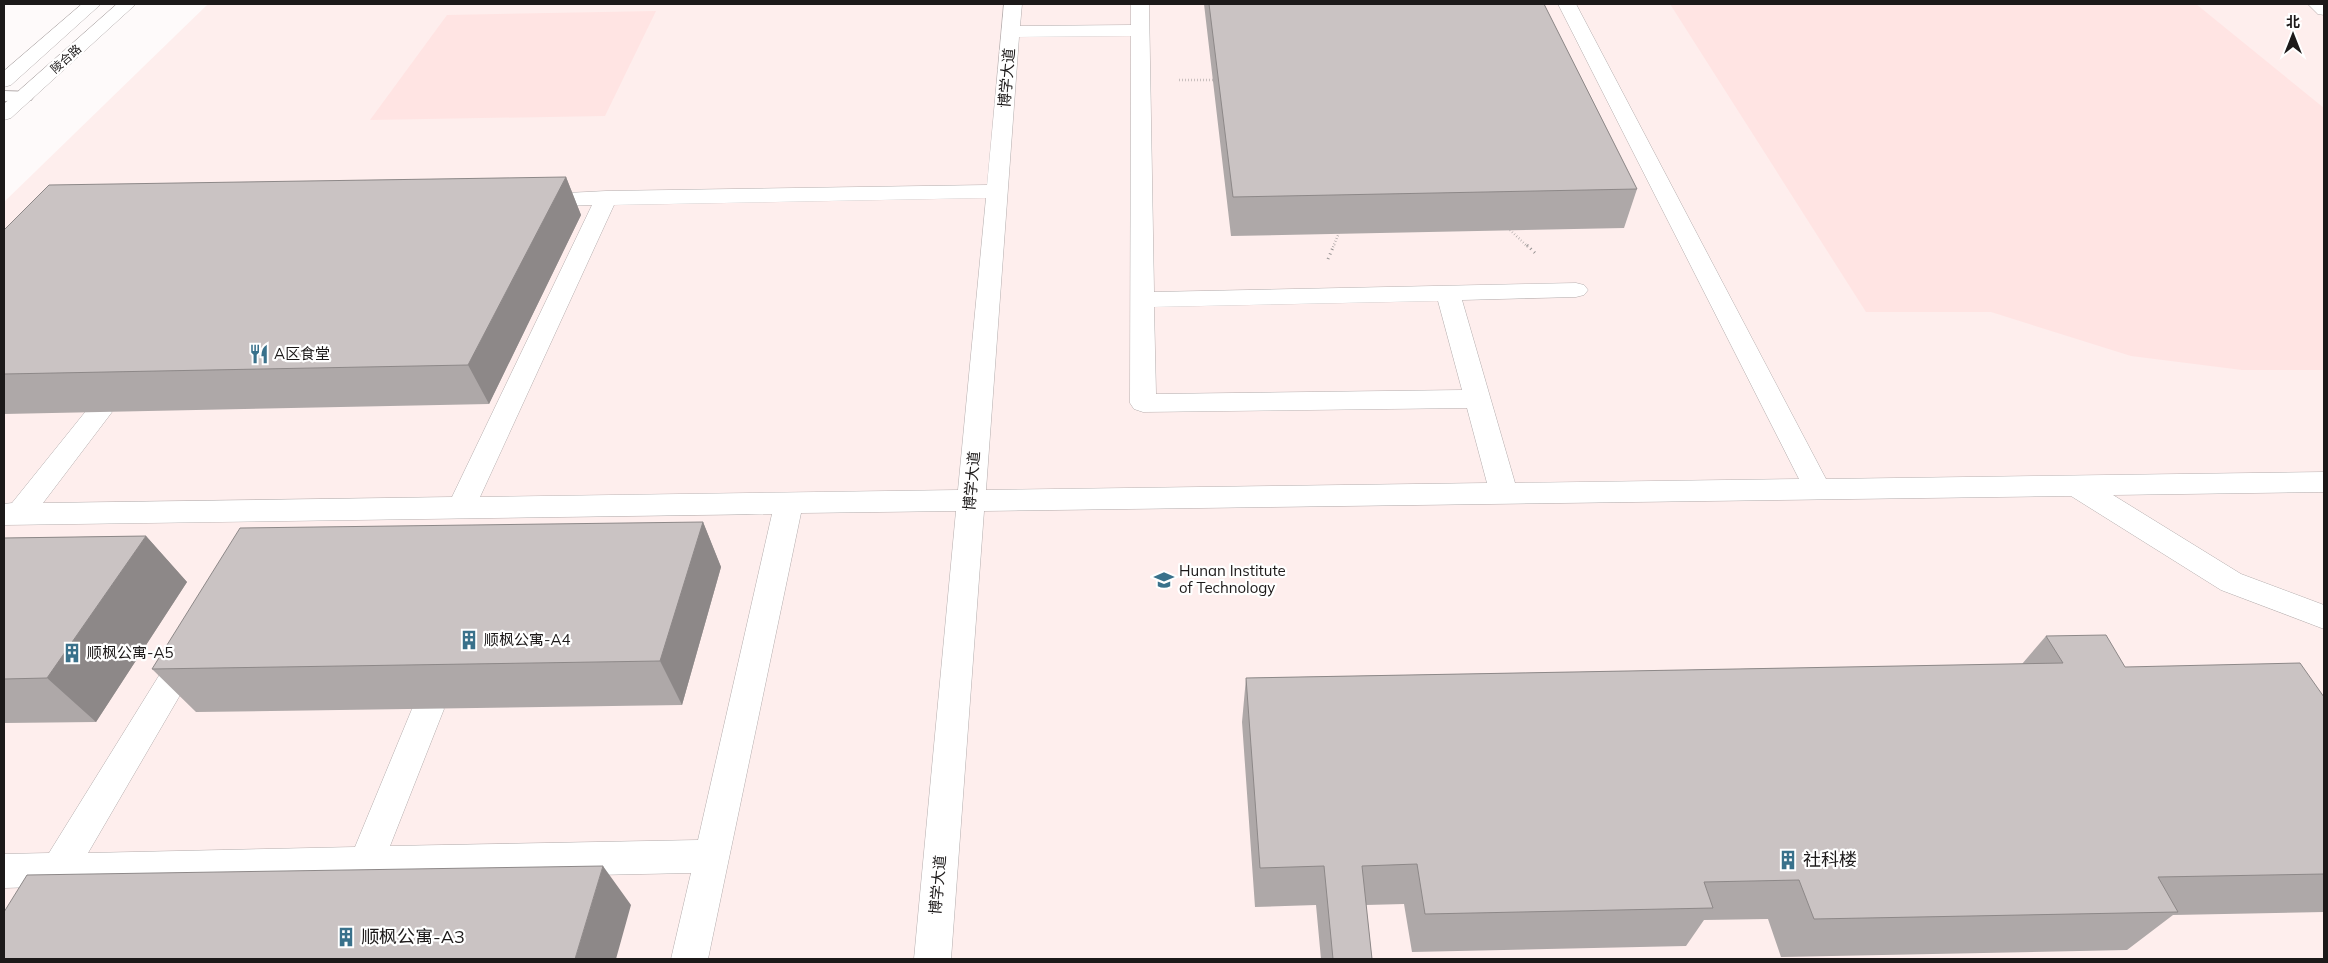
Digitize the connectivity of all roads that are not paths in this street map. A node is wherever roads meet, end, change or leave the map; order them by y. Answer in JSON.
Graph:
{"nodes":[{"id":1,"x":92,"y":4,"type":"edge"},
{"id":2,"x":128,"y":4,"type":"edge"},
{"id":3,"x":1013,"y":4,"type":"edge"},
{"id":4,"x":1140,"y":4,"type":"edge"},
{"id":5,"x":1567,"y":4,"type":"edge"},
{"id":6,"x":2316,"y":4,"type":"edge"},
{"id":7,"x":2324,"y":10,"type":"edge"},
{"id":8,"x":1140,"y":30,"type":"junction"},
{"id":9,"x":1010,"y":32,"type":"junction"},
{"id":10,"x":4,"y":81,"type":"edge"},
{"id":11,"x":4,"y":96,"type":"edge"},
{"id":12,"x":25,"y":96,"type":"junction"},
{"id":13,"x":4,"y":114,"type":"edge"},
{"id":14,"x":997,"y":191,"type":"junction"},
{"id":15,"x":606,"y":198,"type":"junction"},
{"id":16,"x":517,"y":200,"type":"edge"},
{"id":17,"x":1576,"y":290,"type":"dead end"},
{"id":18,"x":1448,"y":293,"type":"junction"},
{"id":19,"x":1143,"y":300,"type":"junction"},
{"id":20,"x":1477,"y":398,"type":"junction"},
{"id":21,"x":100,"y":412,"type":"edge"},
{"id":22,"x":2324,"y":482,"type":"edge"},
{"id":23,"x":2074,"y":485,"type":"junction"},
{"id":24,"x":1818,"y":489,"type":"junction"},
{"id":25,"x":1504,"y":493,"type":"junction"},
{"id":26,"x":971,"y":500,"type":"junction"},
{"id":27,"x":789,"y":502,"type":"junction"},
{"id":28,"x":461,"y":507,"type":"junction"},
{"id":29,"x":277,"y":510,"type":"junction"},
{"id":30,"x":12,"y":514,"type":"edge"},
{"id":31,"x":257,"y":543,"type":"edge"},
{"id":32,"x":2324,"y":617,"type":"edge"},
{"id":33,"x":206,"y":627,"type":"edge"},
{"id":34,"x":428,"y":709,"type":"edge"},
{"id":35,"x":712,"y":856,"type":"junction"},
{"id":36,"x":366,"y":863,"type":"junction"},
{"id":37,"x":58,"y":870,"type":"junction"},
{"id":38,"x":4,"y":871,"type":"edge"},
{"id":39,"x":34,"y":911,"type":"edge"},
{"id":40,"x":690,"y":959,"type":"edge"},
{"id":41,"x":932,"y":959,"type":"edge"}],
"edges":[{"from":1,"to":10,"type":"street","name":"陵合路"},
{"from":2,"to":12,"type":"street","name":"陵合路"},
{"from":3,"to":9,"type":"street","name":"博学大道"},
{"from":4,"to":8,"type":"street"},
{"from":5,"to":24,"type":"street"},
{"from":6,"to":7,"type":"street"},
{"from":8,"to":9,"type":"street"},
{"from":8,"to":19,"type":"street"},
{"from":9,"to":14,"type":"street","name":"博学大道"},
{"from":11,"to":12,"type":"lane"},
{"from":12,"to":13,"type":"street","name":"陵合路"},
{"from":14,"to":15,"type":"street"},
{"from":14,"to":26,"type":"street","name":"博学大道"},
{"from":15,"to":16,"type":"street"},
{"from":15,"to":28,"type":"street"},
{"from":17,"to":18,"type":"street"},
{"from":18,"to":19,"type":"street"},
{"from":18,"to":20,"type":"street"},
{"from":19,"to":20,"type":"street"},
{"from":20,"to":25,"type":"street"},
{"from":21,"to":30,"type":"street"},
{"from":22,"to":23,"type":"street"},
{"from":23,"to":24,"type":"street"},
{"from":23,"to":32,"type":"street"},
{"from":24,"to":25,"type":"street"},
{"from":25,"to":26,"type":"street"},
{"from":26,"to":27,"type":"street"},
{"from":26,"to":41,"type":"street","name":"博学大道"},
{"from":27,"to":28,"type":"street"},
{"from":27,"to":35,"type":"street"},
{"from":28,"to":29,"type":"street"},
{"from":29,"to":30,"type":"street"},
{"from":29,"to":31,"type":"street"},
{"from":33,"to":37,"type":"street"},
{"from":34,"to":36,"type":"street"},
{"from":35,"to":36,"type":"street"},
{"from":35,"to":40,"type":"street"},
{"from":36,"to":37,"type":"street"},
{"from":37,"to":38,"type":"street"},
{"from":37,"to":39,"type":"street"}]}
